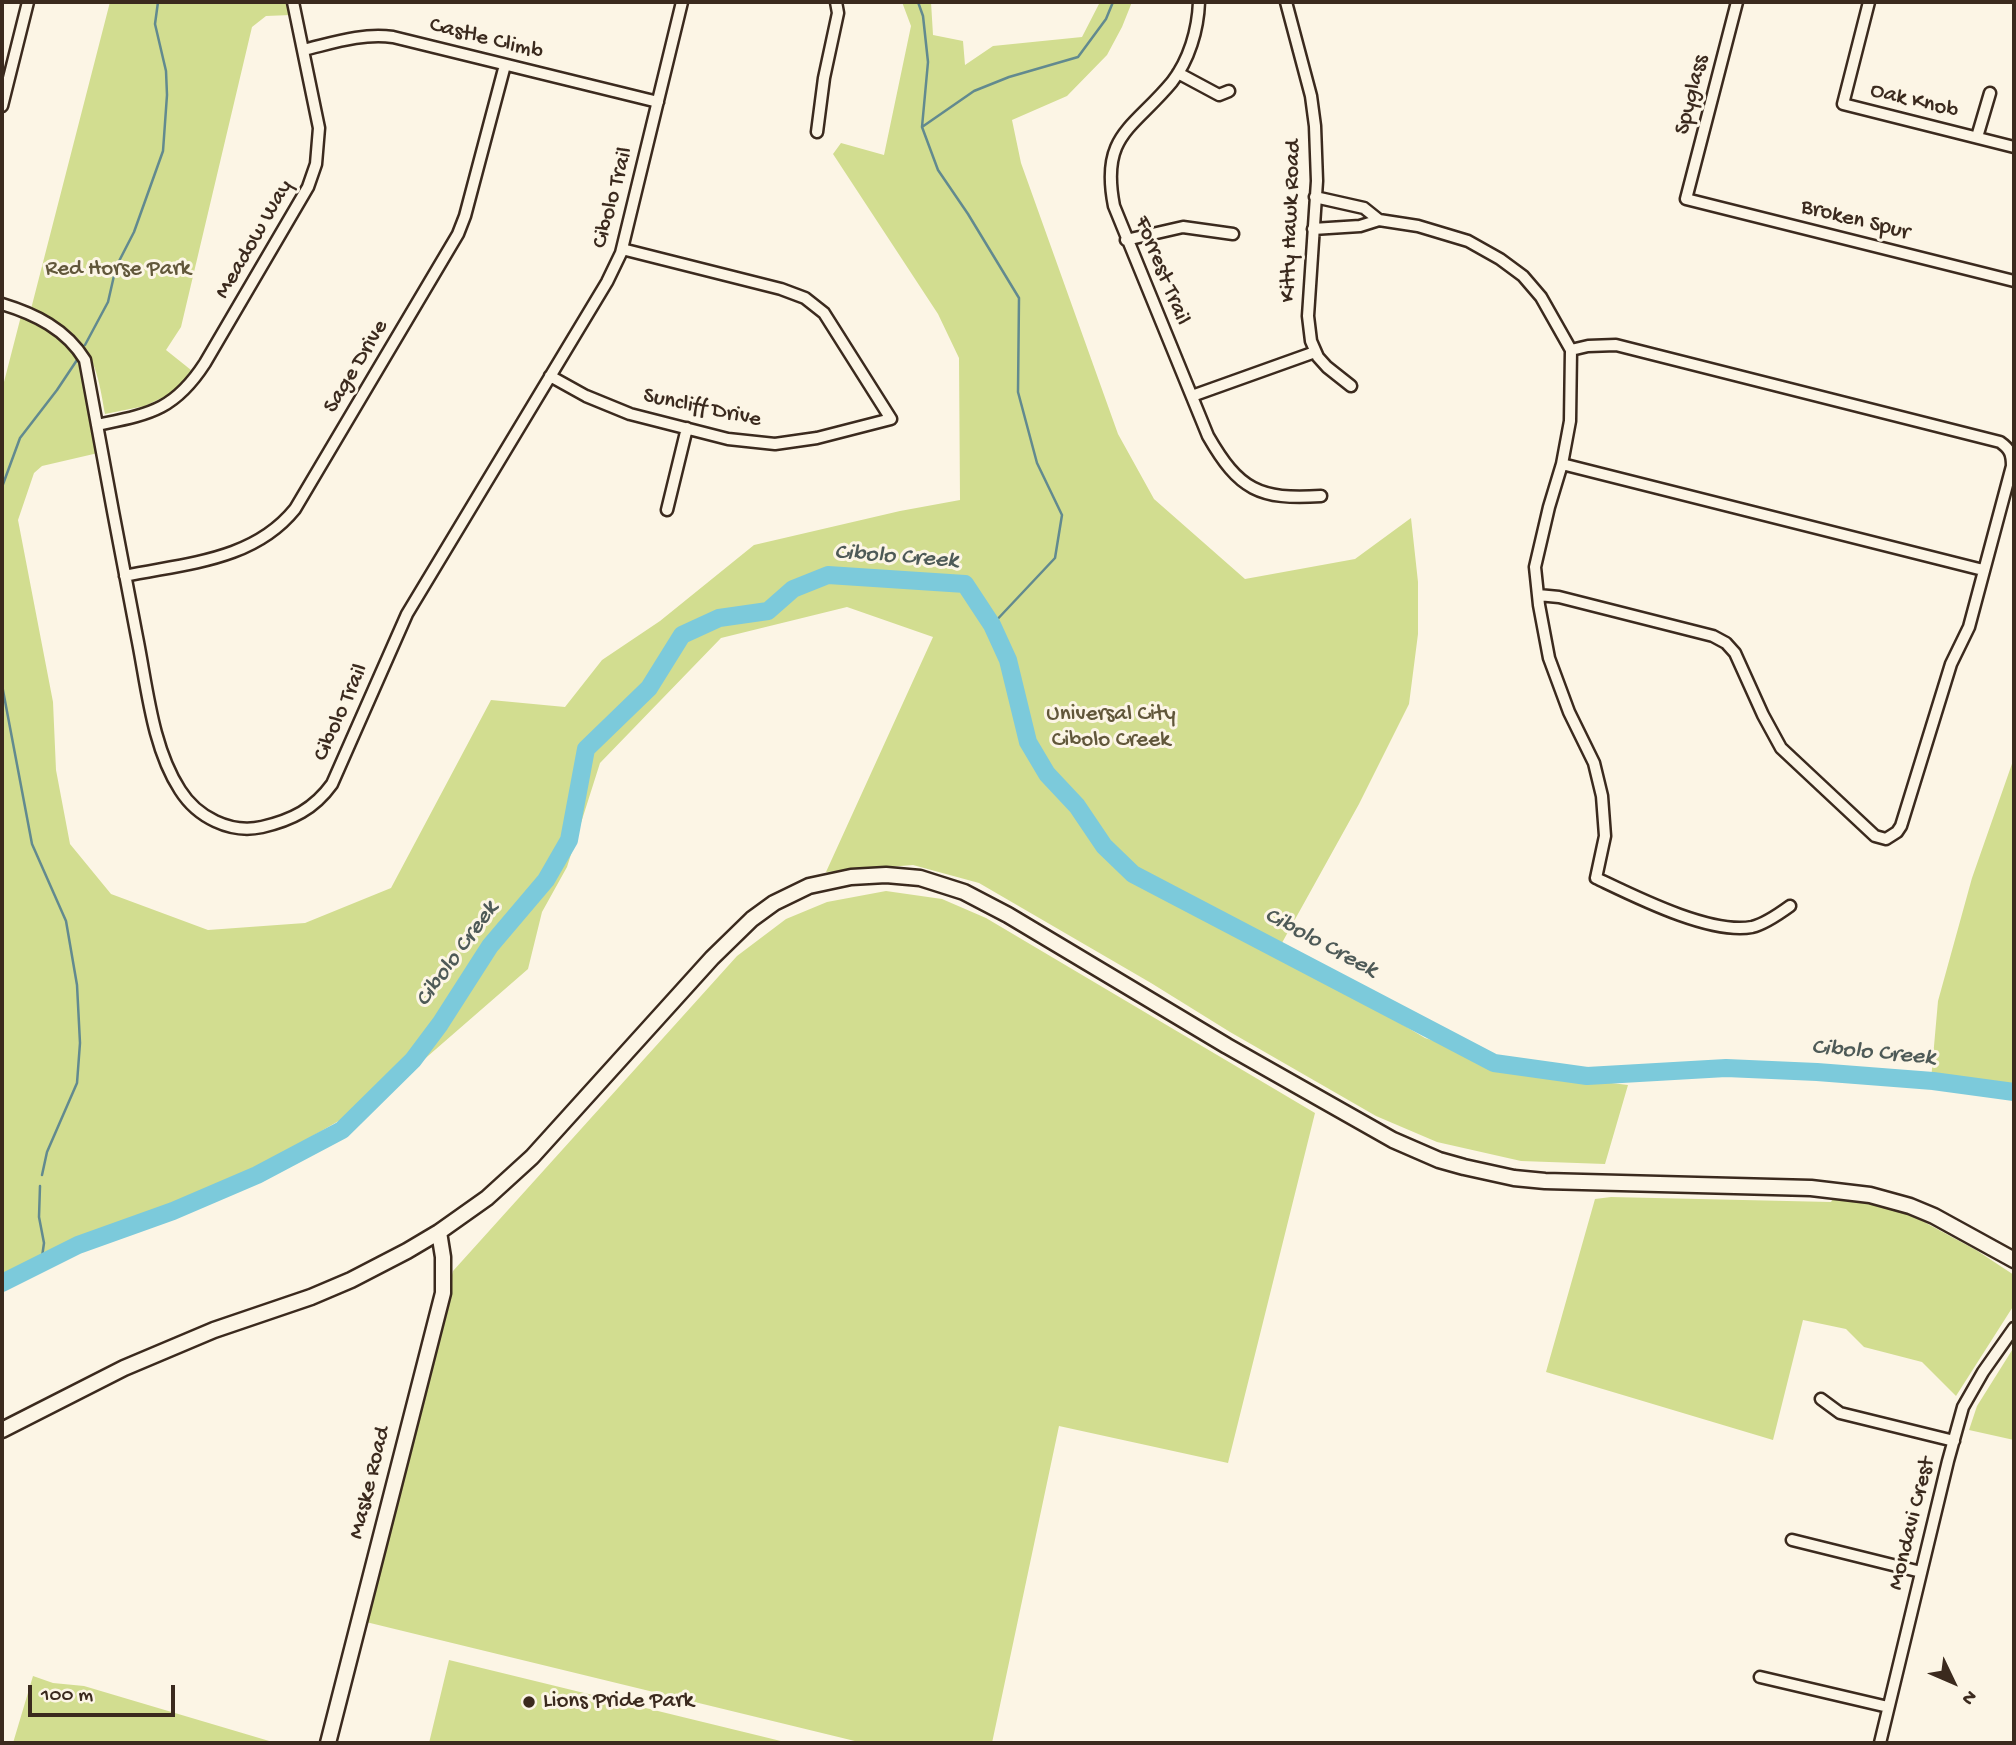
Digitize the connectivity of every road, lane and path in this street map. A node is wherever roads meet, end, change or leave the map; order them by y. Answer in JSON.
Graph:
{"nodes":[{"id":1,"x":28,"y":2,"type":"edge"},
{"id":2,"x":293,"y":2,"type":"edge"},
{"id":3,"x":682,"y":2,"type":"edge"},
{"id":4,"x":836,"y":2,"type":"edge"},
{"id":5,"x":1199,"y":2,"type":"edge"},
{"id":6,"x":1286,"y":2,"type":"edge"},
{"id":7,"x":1737,"y":2,"type":"edge"},
{"id":8,"x":1869,"y":2,"type":"edge"},
{"id":9,"x":303,"y":50,"type":"junction"},
{"id":10,"x":505,"y":65,"type":"junction"},
{"id":11,"x":1178,"y":73,"type":"junction"},
{"id":12,"x":1229,"y":92,"type":"dead end"},
{"id":13,"x":1990,"y":93,"type":"dead end"},
{"id":14,"x":658,"y":102,"type":"junction"},
{"id":15,"x":2,"y":106,"type":"edge"},
{"id":16,"x":817,"y":132,"type":"dead end"},
{"id":17,"x":1977,"y":137,"type":"junction"},
{"id":18,"x":2014,"y":147,"type":"edge"},
{"id":19,"x":1315,"y":197,"type":"junction"},
{"id":20,"x":1686,"y":199,"type":"joint"},
{"id":21,"x":1379,"y":220,"type":"junction"},
{"id":22,"x":1313,"y":229,"type":"junction"},
{"id":23,"x":1233,"y":234,"type":"dead end"},
{"id":24,"x":1126,"y":240,"type":"junction"},
{"id":25,"x":622,"y":249,"type":"junction"},
{"id":26,"x":2014,"y":281,"type":"edge"},
{"id":27,"x":2,"y":304,"type":"edge"},
{"id":28,"x":1571,"y":350,"type":"junction"},
{"id":29,"x":1315,"y":352,"type":"junction"},
{"id":30,"x":550,"y":376,"type":"junction"},
{"id":31,"x":1351,"y":386,"type":"dead end"},
{"id":32,"x":1192,"y":396,"type":"junction"},
{"id":33,"x":97,"y":425,"type":"junction"},
{"id":34,"x":687,"y":428,"type":"junction"},
{"id":35,"x":1562,"y":464,"type":"junction"},
{"id":36,"x":1321,"y":496,"type":"dead end"},
{"id":37,"x":667,"y":510,"type":"dead end"},
{"id":38,"x":1983,"y":570,"type":"junction"},
{"id":39,"x":125,"y":576,"type":"junction"},
{"id":40,"x":1538,"y":595,"type":"junction"},
{"id":41,"x":1790,"y":906,"type":"dead end"},
{"id":42,"x":439,"y":1232,"type":"junction"},
{"id":43,"x":2014,"y":1260,"type":"edge"},
{"id":44,"x":2014,"y":1328,"type":"edge"},
{"id":45,"x":1821,"y":1399,"type":"dead end"},
{"id":46,"x":2,"y":1430,"type":"edge"},
{"id":47,"x":1954,"y":1441,"type":"junction"},
{"id":48,"x":1792,"y":1540,"type":"dead end"},
{"id":49,"x":1921,"y":1572,"type":"junction"},
{"id":50,"x":1760,"y":1677,"type":"dead end"},
{"id":51,"x":1888,"y":1707,"type":"junction"},
{"id":52,"x":328,"y":1743,"type":"edge"},
{"id":53,"x":1880,"y":1743,"type":"edge"}],
"edges":[{"from":1,"to":15,"type":"street"},
{"from":2,"to":9,"type":"street","name":"Meadow Way"},
{"from":3,"to":14,"type":"street","name":"Cibolo Trail"},
{"from":4,"to":16,"type":"street"},
{"from":5,"to":11,"type":"street","name":"Forrest Trail"},
{"from":6,"to":19,"type":"street","name":"Kitty Hawk Road"},
{"from":7,"to":20,"type":"street","name":"Spyglass"},
{"from":8,"to":17,"type":"street","name":"Oak Knob"},
{"from":9,"to":10,"type":"street","name":"Castle Climb"},
{"from":9,"to":33,"type":"street","name":"Meadow Way"},
{"from":10,"to":14,"type":"street","name":"Castle Climb"},
{"from":10,"to":39,"type":"street","name":"Sage Drive"},
{"from":11,"to":12,"type":"street"},
{"from":11,"to":24,"type":"street","name":"Forrest Trail"},
{"from":13,"to":17,"type":"street","name":"Oak Knob"},
{"from":14,"to":25,"type":"street","name":"Cibolo Trail"},
{"from":17,"to":18,"type":"street","name":"Oak Knob"},
{"from":19,"to":21,"type":"street"},
{"from":19,"to":22,"type":"street","name":"Kitty Hawk Road"},
{"from":20,"to":26,"type":"street","name":"Broken Spur"},
{"from":21,"to":22,"type":"street"},
{"from":21,"to":28,"type":"street"},
{"from":22,"to":29,"type":"street","name":"Kitty Hawk Road"},
{"from":23,"to":24,"type":"street"},
{"from":24,"to":32,"type":"street","name":"Forrest Trail"},
{"from":25,"to":30,"type":"street","name":"Cibolo Trail"},
{"from":25,"to":34,"type":"street","name":"Suncliff Drive"},
{"from":27,"to":33,"type":"street","name":"Cibolo Trail"},
{"from":28,"to":35,"type":"street"},
{"from":28,"to":38,"type":"street"},
{"from":29,"to":31,"type":"street"},
{"from":29,"to":32,"type":"street"},
{"from":30,"to":34,"type":"street","name":"Suncliff Drive"},
{"from":30,"to":39,"type":"street","name":"Cibolo Trail"},
{"from":32,"to":36,"type":"street","name":"Forrest Trail"},
{"from":33,"to":39,"type":"street","name":"Cibolo Trail"},
{"from":34,"to":37,"type":"street"},
{"from":35,"to":38,"type":"street"},
{"from":35,"to":40,"type":"street"},
{"from":38,"to":40,"type":"street"},
{"from":40,"to":41,"type":"street"},
{"from":42,"to":43,"type":"main road"},
{"from":42,"to":46,"type":"main road"},
{"from":42,"to":52,"type":"main road","name":"Maske Road"},
{"from":44,"to":47,"type":"street","name":"Mondavi Crest"},
{"from":45,"to":47,"type":"street"},
{"from":47,"to":49,"type":"street","name":"Mondavi Crest"},
{"from":48,"to":49,"type":"street"},
{"from":49,"to":51,"type":"street","name":"Mondavi Crest"},
{"from":50,"to":51,"type":"street"},
{"from":51,"to":53,"type":"street","name":"Mondavi Crest"}]}
